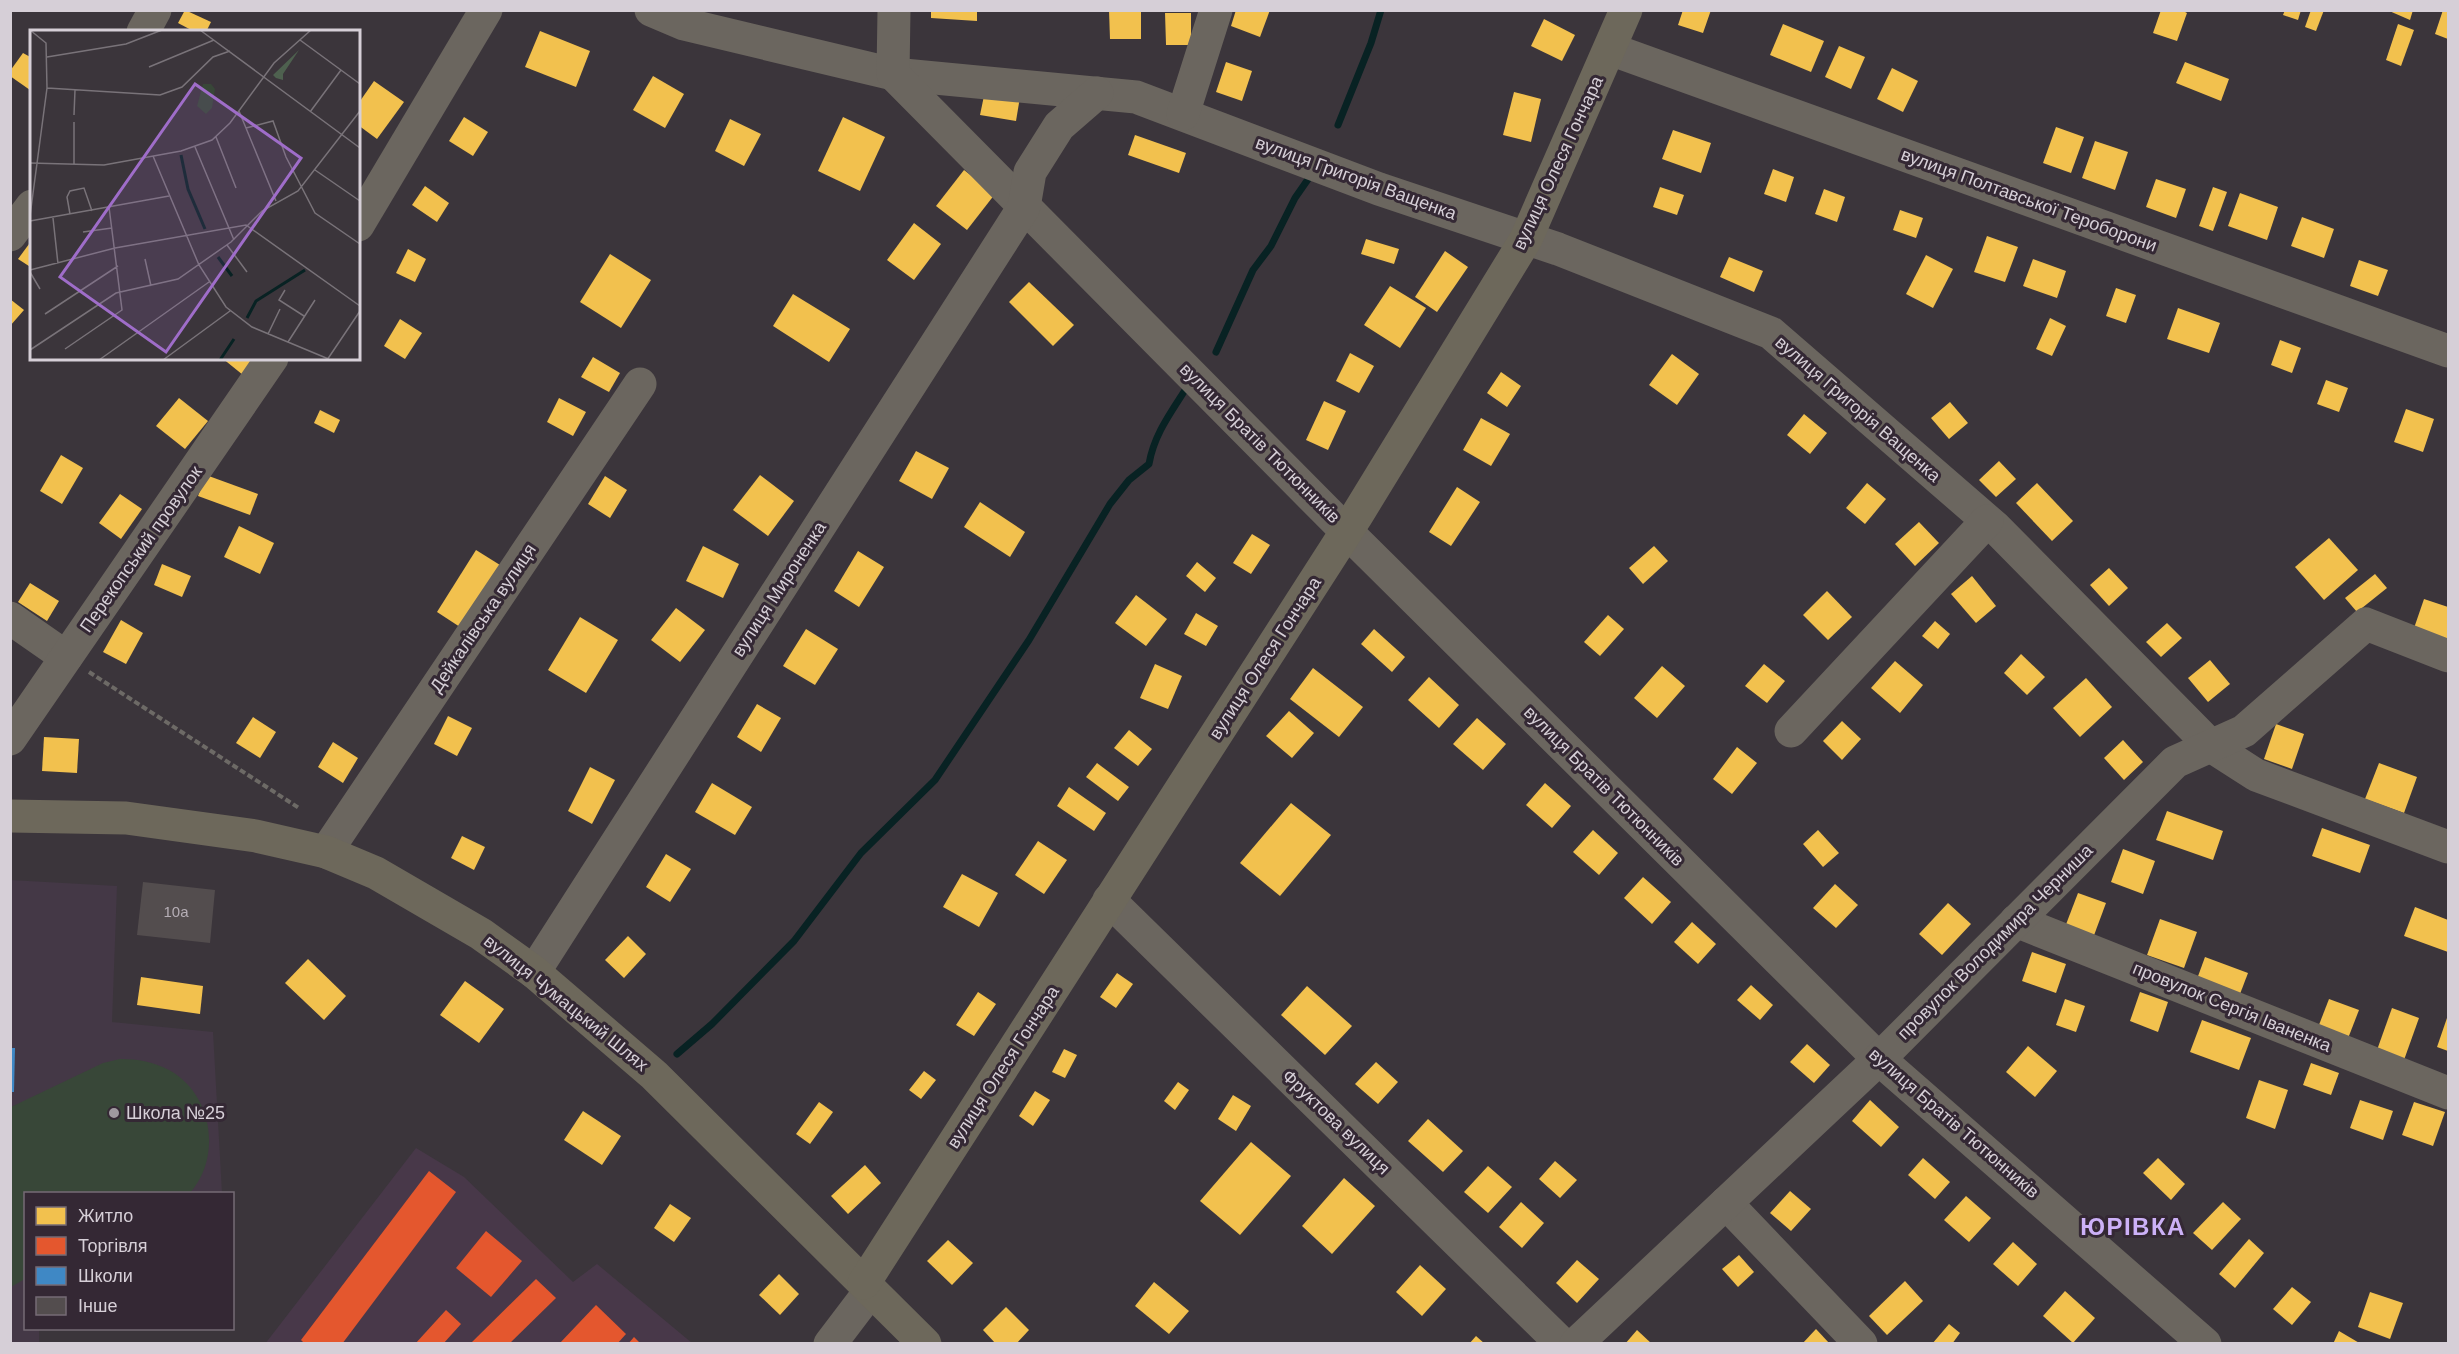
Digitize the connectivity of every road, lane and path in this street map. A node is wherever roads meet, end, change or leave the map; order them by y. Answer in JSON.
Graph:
{"nodes":[{"id":1,"x":155,"y":10,"type":"edge"},
{"id":2,"x":486,"y":10,"type":"edge"},
{"id":3,"x":651,"y":10,"type":"edge"},
{"id":4,"x":894,"y":10,"type":"edge"},
{"id":5,"x":1216,"y":10,"type":"edge"},
{"id":6,"x":1626,"y":10,"type":"edge"},
{"id":7,"x":144,"y":30,"type":"edge"},
{"id":8,"x":1610,"y":49,"type":"junction"},
{"id":9,"x":893,"y":74,"type":"junction"},
{"id":10,"x":1097,"y":93,"type":"junction"},
{"id":11,"x":1183,"y":114,"type":"junction"},
{"id":12,"x":1024,"y":207,"type":"junction"},
{"id":13,"x":30,"y":209,"type":"edge"},
{"id":14,"x":360,"y":222,"type":"edge"},
{"id":15,"x":10,"y":235,"type":"edge"},
{"id":16,"x":1526,"y":239,"type":"junction"},
{"id":17,"x":2448,"y":351,"type":"edge"},
{"id":18,"x":271,"y":360,"type":"edge"},
{"id":19,"x":640,"y":384,"type":"dead end"},
{"id":20,"x":1987,"y":521,"type":"junction"},
{"id":21,"x":1346,"y":531,"type":"junction"},
{"id":22,"x":10,"y":618,"type":"edge"},
{"id":23,"x":2448,"y":656,"type":"edge"},
{"id":24,"x":66,"y":657,"type":"junction"},
{"id":25,"x":1791,"y":731,"type":"dead end"},
{"id":26,"x":10,"y":739,"type":"edge"},
{"id":27,"x":2211,"y":746,"type":"junction"},
{"id":28,"x":299,"y":808,"type":"dead end"},
{"id":29,"x":10,"y":816,"type":"edge"},
{"id":30,"x":2448,"y":847,"type":"edge"},
{"id":31,"x":326,"y":852,"type":"junction"},
{"id":32,"x":1109,"y":900,"type":"junction"},
{"id":33,"x":2016,"y":921,"type":"junction"},
{"id":34,"x":534,"y":972,"type":"junction"},
{"id":35,"x":1880,"y":1059,"type":"junction"},
{"id":36,"x":2448,"y":1093,"type":"edge"},
{"id":37,"x":1726,"y":1203,"type":"junction"},
{"id":38,"x":868,"y":1287,"type":"junction"},
{"id":39,"x":830,"y":1344,"type":"edge"},
{"id":40,"x":925,"y":1344,"type":"edge"},
{"id":41,"x":1562,"y":1344,"type":"edge"},
{"id":42,"x":1576,"y":1344,"type":"edge"},
{"id":43,"x":1861,"y":1344,"type":"edge"},
{"id":44,"x":2205,"y":1344,"type":"edge"}],
"edges":[{"from":1,"to":7,"type":"street"},
{"from":2,"to":14,"type":"street"},
{"from":3,"to":9,"type":"street","name":"вулиця Григорія Ващенка"},
{"from":4,"to":9,"type":"street"},
{"from":5,"to":11,"type":"street"},
{"from":6,"to":8,"type":"main road","name":"вулиця Олеся Гончара"},
{"from":8,"to":16,"type":"main road","name":"вулиця Олеся Гончара"},
{"from":8,"to":17,"type":"street","name":"вулиця Полтавської Тероборони"},
{"from":9,"to":10,"type":"street","name":"вулиця Григорія Ващенка"},
{"from":9,"to":12,"type":"street","name":"вулиця Братів Тютюнників"},
{"from":10,"to":11,"type":"street","name":"вулиця Григорія Ващенка"},
{"from":10,"to":12,"type":"street"},
{"from":11,"to":16,"type":"street","name":"вулиця Григорія Ващенка"},
{"from":12,"to":21,"type":"street","name":"вулиця Братів Тютюнників"},
{"from":12,"to":34,"type":"street","name":"вулиця Мироненка"},
{"from":13,"to":15,"type":"street"},
{"from":16,"to":20,"type":"street","name":"вулиця Григорія Ващенка"},
{"from":16,"to":21,"type":"main road","name":"вулиця Олеся Гончара"},
{"from":18,"to":24,"type":"street","name":"Перекопський провулок"},
{"from":19,"to":31,"type":"street","name":"Дейкалівська вулиця"},
{"from":20,"to":25,"type":"street"},
{"from":20,"to":27,"type":"street","name":"вулиця Григорія Ващенка"},
{"from":21,"to":32,"type":"main road","name":"вулиця Олеся Гончара"},
{"from":21,"to":35,"type":"street","name":"вулиця Братів Тютюнників"},
{"from":22,"to":24,"type":"street"},
{"from":23,"to":27,"type":"street","name":"провулок Володимира Черниша"},
{"from":24,"to":26,"type":"street","name":"Перекопський провулок"},
{"from":24,"to":28,"type":"path"},
{"from":27,"to":30,"type":"street","name":"вулиця Григорія Ващенка"},
{"from":27,"to":33,"type":"street","name":"провулок Володимира Черниша"},
{"from":29,"to":31,"type":"main road","name":"вулиця Чумацький Шлях"},
{"from":31,"to":34,"type":"main road","name":"вулиця Чумацький Шлях"},
{"from":32,"to":38,"type":"main road","name":"вулиця Олеся Гончара"},
{"from":32,"to":41,"type":"street","name":"Фруктова вулиця"},
{"from":33,"to":35,"type":"street","name":"провулок Володимира Черниша"},
{"from":33,"to":36,"type":"street","name":"провулок Сергія Іваненка"},
{"from":34,"to":38,"type":"main road","name":"вулиця Чумацький Шлях"},
{"from":35,"to":37,"type":"street","name":"провулок Володимира Черниша"},
{"from":35,"to":44,"type":"street","name":"вулиця Братів Тютюнників"},
{"from":37,"to":42,"type":"street","name":"провулок Володимира Черниша"},
{"from":37,"to":43,"type":"street"},
{"from":38,"to":39,"type":"street"},
{"from":38,"to":40,"type":"main road","name":"вулиця Чумацький Шлях"}]}
